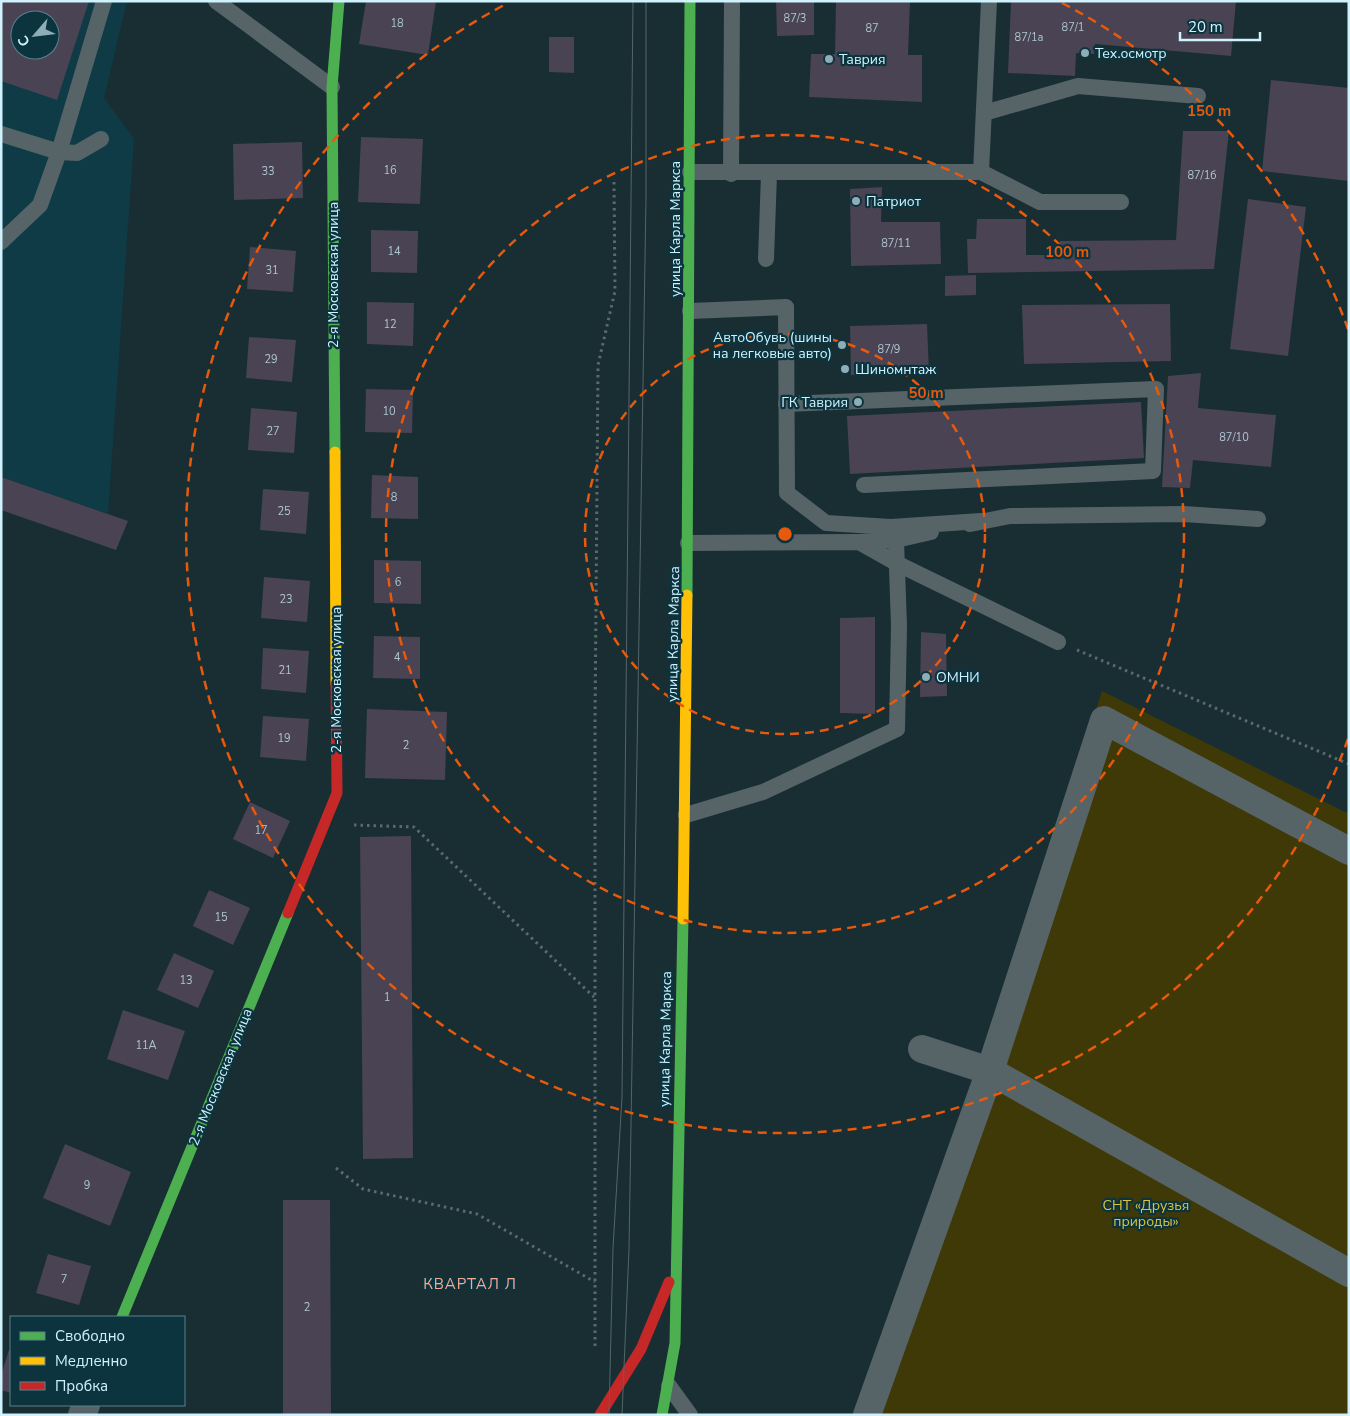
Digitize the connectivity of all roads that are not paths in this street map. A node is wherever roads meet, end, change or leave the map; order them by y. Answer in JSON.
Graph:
{"nodes":[{"id":1,"x":104,"y":1,"type":"edge"},
{"id":2,"x":216,"y":1,"type":"edge"},
{"id":3,"x":339,"y":1,"type":"edge"},
{"id":4,"x":690,"y":1,"type":"edge"},
{"id":5,"x":732,"y":1,"type":"edge"},
{"id":6,"x":989,"y":1,"type":"edge"},
{"id":7,"x":332,"y":87,"type":"junction"},
{"id":8,"x":1198,"y":96,"type":"dead end"},
{"id":9,"x":984,"y":114,"type":"junction"},
{"id":10,"x":1,"y":134,"type":"edge"},
{"id":11,"x":101,"y":139,"type":"dead end"},
{"id":12,"x":59,"y":152,"type":"junction"},
{"id":13,"x":690,"y":172,"type":"junction"},
{"id":14,"x":981,"y":172,"type":"junction"},
{"id":15,"x":731,"y":174,"type":"junction"},
{"id":16,"x":769,"y":174,"type":"junction"},
{"id":17,"x":1121,"y":202,"type":"dead end"},
{"id":18,"x":1,"y":242,"type":"edge"},
{"id":19,"x":766,"y":259,"type":"dead end"},
{"id":20,"x":690,"y":311,"type":"junction"},
{"id":21,"x":786,"y":404,"type":"junction"},
{"id":22,"x":864,"y":485,"type":"dead end"},
{"id":23,"x":1258,"y":519,"type":"dead end"},
{"id":24,"x":981,"y":521,"type":"junction"},
{"id":25,"x":896,"y":540,"type":"junction"},
{"id":26,"x":859,"y":542,"type":"junction"},
{"id":27,"x":688,"y":543,"type":"junction"},
{"id":28,"x":898,"y":564,"type":"junction"},
{"id":29,"x":1058,"y":642,"type":"road end"},
{"id":30,"x":686,"y":815,"type":"junction"},
{"id":31,"x":1349,"y":851,"type":"edge"},
{"id":32,"x":922,"y":1049,"type":"dead end"},
{"id":33,"x":990,"y":1071,"type":"junction"},
{"id":34,"x":675,"y":1267,"type":"junction"},
{"id":35,"x":1349,"y":1273,"type":"edge"},
{"id":36,"x":122,"y":1316,"type":"edge"},
{"id":37,"x":669,"y":1386,"type":"junction"},
{"id":38,"x":600,"y":1415,"type":"edge"},
{"id":39,"x":662,"y":1415,"type":"edge"},
{"id":40,"x":690,"y":1415,"type":"edge"},
{"id":41,"x":868,"y":1415,"type":"edge"}],
"edges":[{"from":1,"to":12,"type":"lane"},
{"from":2,"to":7,"type":"lane"},
{"from":3,"to":7,"type":"street","name":"2-я Московская улица"},
{"from":4,"to":13,"type":"street","name":"улица Карла Маркса"},
{"from":5,"to":15,"type":"lane"},
{"from":6,"to":9,"type":"lane"},
{"from":7,"to":36,"type":"street","name":"2-я Московская улица"},
{"from":8,"to":9,"type":"lane"},
{"from":9,"to":14,"type":"lane"},
{"from":10,"to":12,"type":"lane"},
{"from":11,"to":12,"type":"lane"},
{"from":12,"to":18,"type":"lane"},
{"from":13,"to":15,"type":"lane"},
{"from":13,"to":20,"type":"street","name":"улица Карла Маркса"},
{"from":14,"to":16,"type":"lane"},
{"from":14,"to":17,"type":"lane"},
{"from":15,"to":16,"type":"lane"},
{"from":16,"to":19,"type":"lane"},
{"from":20,"to":21,"type":"lane"},
{"from":20,"to":27,"type":"street","name":"улица Карла Маркса"},
{"from":21,"to":22,"type":"lane"},
{"from":21,"to":24,"type":"lane"},
{"from":23,"to":24,"type":"lane"},
{"from":24,"to":25,"type":"lane"},
{"from":25,"to":26,"type":"lane"},
{"from":25,"to":28,"type":"lane"},
{"from":26,"to":27,"type":"lane"},
{"from":26,"to":28,"type":"lane"},
{"from":27,"to":30,"type":"street","name":"улица Карла Маркса"},
{"from":28,"to":29,"type":"lane"},
{"from":28,"to":30,"type":"lane"},
{"from":30,"to":34,"type":"street","name":"улица Карла Маркса"},
{"from":31,"to":33,"type":"street"},
{"from":32,"to":33,"type":"street"},
{"from":33,"to":35,"type":"street"},
{"from":33,"to":41,"type":"street"},
{"from":34,"to":37,"type":"street","name":"улица Карла Маркса"},
{"from":34,"to":38,"type":"street","name":"улица Карла Маркса"},
{"from":37,"to":39,"type":"street","name":"улица Карла Маркса"},
{"from":37,"to":40,"type":"lane"}]}
